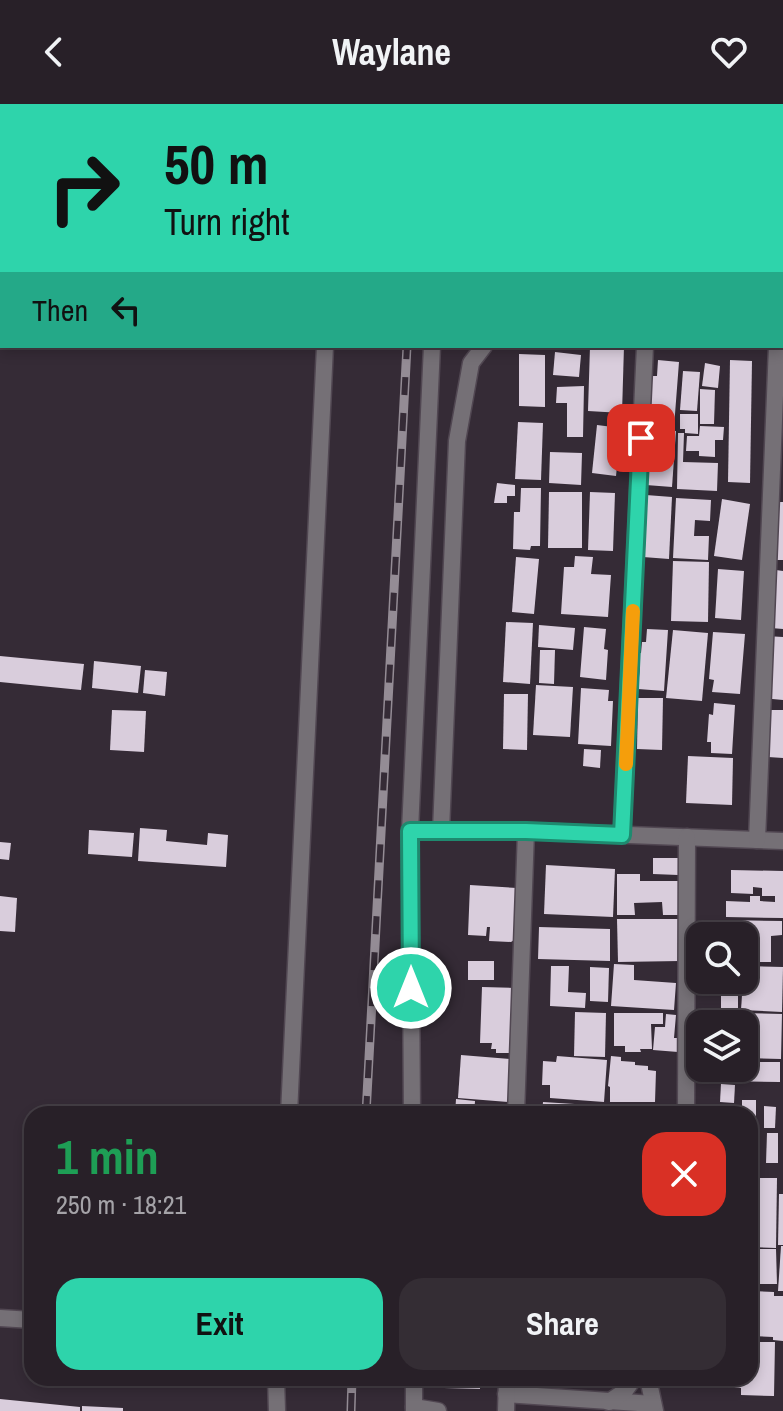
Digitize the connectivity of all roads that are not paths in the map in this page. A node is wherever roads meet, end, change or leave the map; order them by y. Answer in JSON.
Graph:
{"nodes":[{"id":1,"x":325,"y":348,"type":"edge"},
{"id":2,"x":432,"y":348,"type":"edge"},
{"id":3,"x":482,"y":348,"type":"edge"},
{"id":4,"x":645,"y":348,"type":"edge"},
{"id":5,"x":777,"y":348,"type":"edge"},
{"id":6,"x":410,"y":831,"type":"junction"},
{"id":7,"x":441,"y":831,"type":"junction"},
{"id":8,"x":526,"y":831,"type":"junction"},
{"id":9,"x":622,"y":835,"type":"junction"},
{"id":10,"x":687,"y":837,"type":"junction"},
{"id":11,"x":757,"y":840,"type":"junction"},
{"id":12,"x":783,"y":841,"type":"edge"},
{"id":13,"x":289,"y":1106,"type":"edge"},
{"id":14,"x":412,"y":1106,"type":"edge"},
{"id":15,"x":516,"y":1106,"type":"edge"},
{"id":16,"x":686,"y":1106,"type":"edge"},
{"id":17,"x":0,"y":1318,"type":"edge"},
{"id":18,"x":24,"y":1320,"type":"edge"},
{"id":19,"x":276,"y":1386,"type":"edge"},
{"id":20,"x":414,"y":1386,"type":"edge"},
{"id":21,"x":628,"y":1386,"type":"edge"},
{"id":22,"x":650,"y":1386,"type":"edge"},
{"id":23,"x":506,"y":1394,"type":"edge"},
{"id":24,"x":609,"y":1402,"type":"junction"},
{"id":25,"x":654,"y":1408,"type":"edge"},
{"id":26,"x":414,"y":1409,"type":"edge"},
{"id":27,"x":277,"y":1411,"type":"edge"},
{"id":28,"x":438,"y":1411,"type":"edge"}],
"edges":[{"from":1,"to":13,"type":"street"},
{"from":2,"to":6,"type":"street"},
{"from":3,"to":7,"type":"street"},
{"from":4,"to":9,"type":"street"},
{"from":5,"to":11,"type":"street"},
{"from":6,"to":7,"type":"street"},
{"from":6,"to":14,"type":"street"},
{"from":7,"to":8,"type":"street"},
{"from":8,"to":9,"type":"street"},
{"from":8,"to":15,"type":"street"},
{"from":9,"to":10,"type":"street"},
{"from":10,"to":11,"type":"street"},
{"from":10,"to":16,"type":"street"},
{"from":11,"to":12,"type":"street"},
{"from":17,"to":18,"type":"street"},
{"from":19,"to":27,"type":"street"},
{"from":20,"to":26,"type":"street"},
{"from":21,"to":24,"type":"street"},
{"from":22,"to":25,"type":"street"},
{"from":23,"to":24,"type":"street"},
{"from":24,"to":25,"type":"street"},
{"from":26,"to":28,"type":"street"}]}
